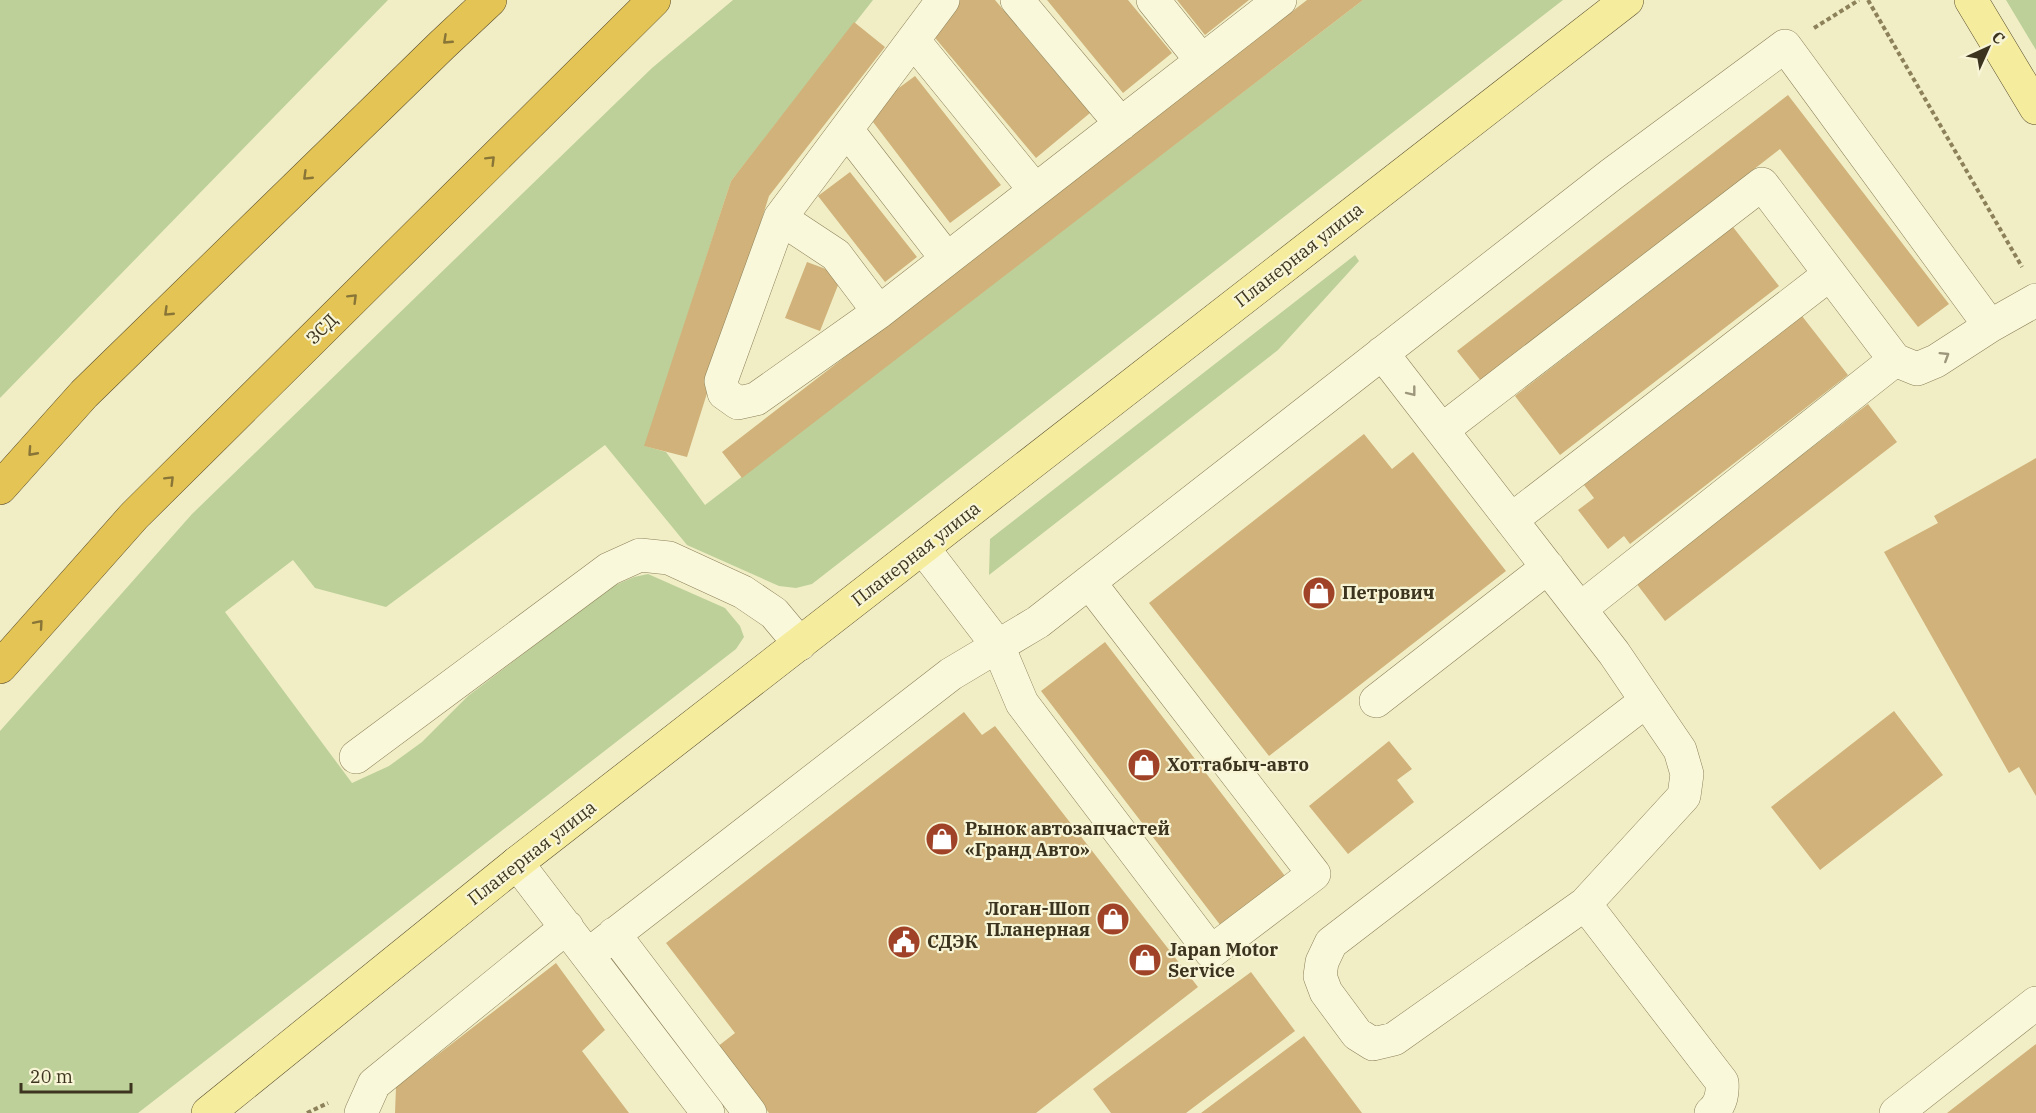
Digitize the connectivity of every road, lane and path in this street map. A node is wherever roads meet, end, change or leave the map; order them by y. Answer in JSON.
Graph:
{"nodes":[{"id":1,"x":490,"y":0,"type":"edge"},
{"id":2,"x":654,"y":0,"type":"edge"},
{"id":3,"x":943,"y":0,"type":"edge"},
{"id":4,"x":1017,"y":0,"type":"edge"},
{"id":5,"x":1153,"y":0,"type":"edge"},
{"id":6,"x":1280,"y":0,"type":"edge"},
{"id":7,"x":1627,"y":0,"type":"edge"},
{"id":8,"x":1859,"y":0,"type":"edge"},
{"id":9,"x":1868,"y":0,"type":"edge"},
{"id":10,"x":1971,"y":0,"type":"edge"},
{"id":11,"x":913,"y":40,"type":"junction"},
{"id":12,"x":1785,"y":46,"type":"junction"},
{"id":13,"x":1202,"y":61,"type":"junction"},
{"id":14,"x":2036,"y":108,"type":"edge"},
{"id":15,"x":1121,"y":124,"type":"junction"},
{"id":16,"x":847,"y":129,"type":"junction"},
{"id":17,"x":1035,"y":190,"type":"junction"},
{"id":18,"x":780,"y":218,"type":"junction"},
{"id":19,"x":947,"y":259,"type":"junction"},
{"id":20,"x":2024,"y":270,"type":"dead end"},
{"id":21,"x":1830,"y":274,"type":"junction"},
{"id":22,"x":2036,"y":300,"type":"edge"},
{"id":23,"x":879,"y":312,"type":"junction"},
{"id":24,"x":1990,"y":326,"type":"junction"},
{"id":25,"x":1382,"y":353,"type":"junction"},
{"id":26,"x":1896,"y":360,"type":"junction"},
{"id":27,"x":1442,"y":430,"type":"junction"},
{"id":28,"x":0,"y":488,"type":"edge"},
{"id":29,"x":1511,"y":520,"type":"junction"},
{"id":30,"x":923,"y":548,"type":"junction"},
{"id":31,"x":1548,"y":567,"type":"junction"},
{"id":32,"x":1089,"y":582,"type":"junction"},
{"id":33,"x":1580,"y":609,"type":"junction"},
{"id":34,"x":800,"y":645,"type":"junction"},
{"id":35,"x":998,"y":646,"type":"junction"},
{"id":36,"x":0,"y":668,"type":"edge"},
{"id":37,"x":1376,"y":701,"type":"dead end"},
{"id":38,"x":1646,"y":701,"type":"junction"},
{"id":39,"x":356,"y":757,"type":"dead end"},
{"id":40,"x":517,"y":863,"type":"junction"},
{"id":41,"x":1585,"y":904,"type":"junction"},
{"id":42,"x":567,"y":927,"type":"junction"},
{"id":43,"x":614,"y":934,"type":"junction"},
{"id":44,"x":588,"y":954,"type":"junction"},
{"id":45,"x":2036,"y":1003,"type":"edge"},
{"id":46,"x":208,"y":1113,"type":"edge"},
{"id":47,"x":361,"y":1113,"type":"edge"},
{"id":48,"x":708,"y":1113,"type":"edge"},
{"id":49,"x":750,"y":1113,"type":"edge"},
{"id":50,"x":1711,"y":1113,"type":"edge"},
{"id":51,"x":1896,"y":1113,"type":"edge"}],
"edges":[{"from":1,"to":28,"type":"highway","one_way":true},
{"from":36,"to":2,"type":"highway","name":"ЗСД","one_way":true},
{"from":3,"to":11,"type":"lane"},
{"from":4,"to":15,"type":"lane"},
{"from":5,"to":13,"type":"lane"},
{"from":6,"to":13,"type":"lane"},
{"from":7,"to":30,"type":"main road","name":"Планерная улица"},
{"from":8,"to":12,"type":"path"},
{"from":9,"to":20,"type":"path"},
{"from":10,"to":14,"type":"main road"},
{"from":11,"to":16,"type":"lane"},
{"from":11,"to":17,"type":"lane"},
{"from":12,"to":24,"type":"lane"},
{"from":12,"to":25,"type":"lane"},
{"from":13,"to":15,"type":"lane"},
{"from":15,"to":17,"type":"lane"},
{"from":16,"to":18,"type":"lane"},
{"from":16,"to":19,"type":"lane"},
{"from":17,"to":19,"type":"lane"},
{"from":18,"to":23,"type":"lane"},
{"from":18,"to":23,"type":"lane"},
{"from":19,"to":23,"type":"lane"},
{"from":21,"to":26,"type":"lane"},
{"from":21,"to":27,"type":"lane"},
{"from":21,"to":29,"type":"lane"},
{"from":22,"to":24,"type":"lane"},
{"from":26,"to":24,"type":"lane","one_way":true},
{"from":25,"to":27,"type":"lane","one_way":true},
{"from":25,"to":32,"type":"lane"},
{"from":26,"to":33,"type":"lane"},
{"from":27,"to":29,"type":"lane"},
{"from":29,"to":31,"type":"lane"},
{"from":30,"to":34,"type":"main road","name":"Планерная улица"},
{"from":30,"to":35,"type":"lane"},
{"from":31,"to":33,"type":"lane"},
{"from":31,"to":37,"type":"lane"},
{"from":32,"to":35,"type":"lane"},
{"from":32,"to":35,"type":"lane"},
{"from":33,"to":38,"type":"lane"},
{"from":34,"to":39,"type":"lane"},
{"from":34,"to":40,"type":"main road","name":"Планерная улица"},
{"from":35,"to":43,"type":"lane"},
{"from":38,"to":41,"type":"lane"},
{"from":38,"to":41,"type":"lane"},
{"from":40,"to":42,"type":"lane"},
{"from":40,"to":46,"type":"main road","name":"Планерная улица"},
{"from":41,"to":50,"type":"lane"},
{"from":42,"to":44,"type":"lane"},
{"from":42,"to":47,"type":"lane"},
{"from":43,"to":44,"type":"lane"},
{"from":43,"to":49,"type":"lane"},
{"from":44,"to":48,"type":"lane"},
{"from":45,"to":51,"type":"lane"}]}
